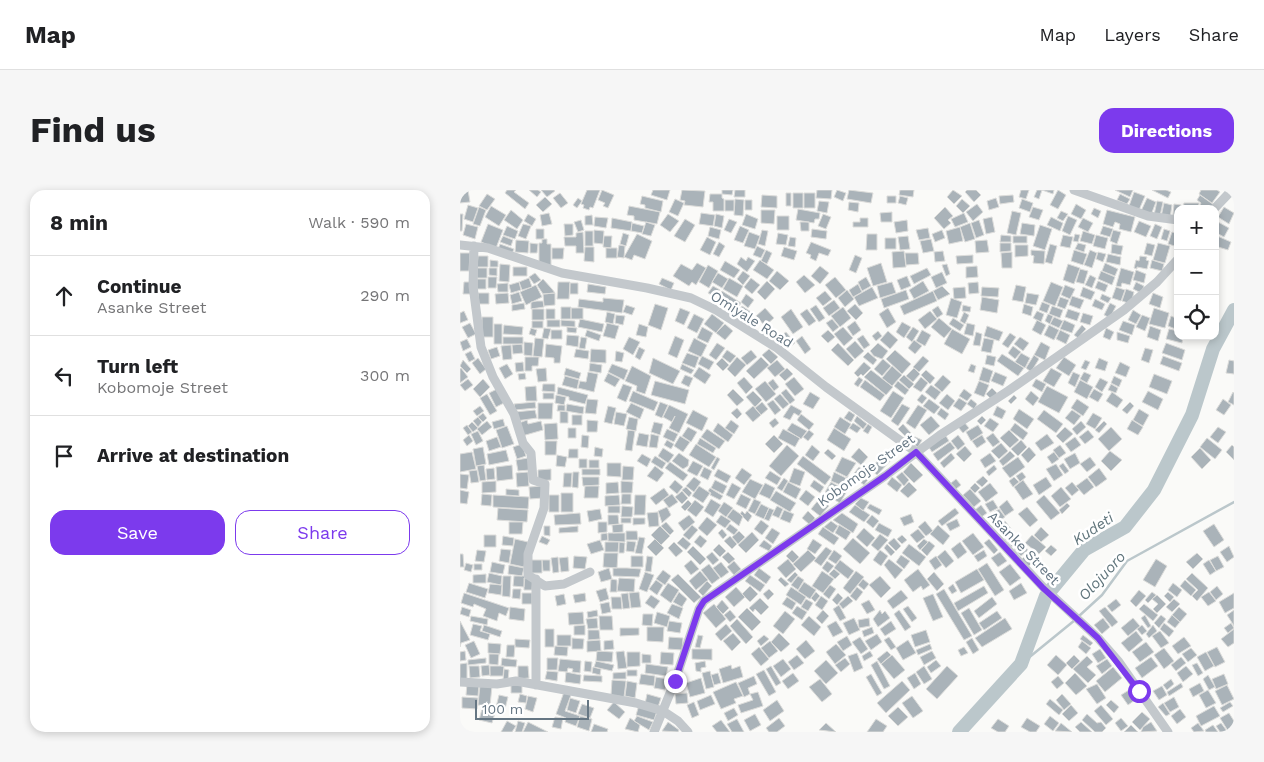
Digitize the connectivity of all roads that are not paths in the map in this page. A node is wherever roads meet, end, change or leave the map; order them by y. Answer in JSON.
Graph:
{"nodes":[{"id":1,"x":1074,"y":190,"type":"edge"},
{"id":2,"x":1232,"y":190,"type":"edge"},
{"id":3,"x":1218,"y":205,"type":"edge"},
{"id":4,"x":1174,"y":219,"type":"edge"},
{"id":5,"x":460,"y":246,"type":"edge"},
{"id":6,"x":474,"y":246,"type":"junction"},
{"id":7,"x":1174,"y":263,"type":"edge"},
{"id":8,"x":916,"y":452,"type":"junction"},
{"id":9,"x":590,"y":572,"type":"dead end"},
{"id":10,"x":536,"y":579,"type":"junction"},
{"id":11,"x":460,"y":682,"type":"edge"},
{"id":12,"x":536,"y":685,"type":"junction"},
{"id":13,"x":663,"y":712,"type":"junction"},
{"id":14,"x":654,"y":732,"type":"edge"},
{"id":15,"x":688,"y":732,"type":"edge"},
{"id":16,"x":1168,"y":732,"type":"edge"}],
"edges":[{"from":1,"to":4,"type":"street"},
{"from":2,"to":3,"type":"street"},
{"from":5,"to":6,"type":"street","name":"Omiyale Road"},
{"from":6,"to":8,"type":"street","name":"Omiyale Road"},
{"from":6,"to":10,"type":"street"},
{"from":7,"to":8,"type":"street","name":"Kobomoje Street"},
{"from":8,"to":13,"type":"street","name":"Kobomoje Street"},
{"from":8,"to":16,"type":"street","name":"Asanke Street"},
{"from":9,"to":10,"type":"street"},
{"from":10,"to":12,"type":"street"},
{"from":11,"to":12,"type":"street"},
{"from":12,"to":13,"type":"street"},
{"from":13,"to":14,"type":"street","name":"Kobomoje Street"},
{"from":13,"to":15,"type":"street"}]}
